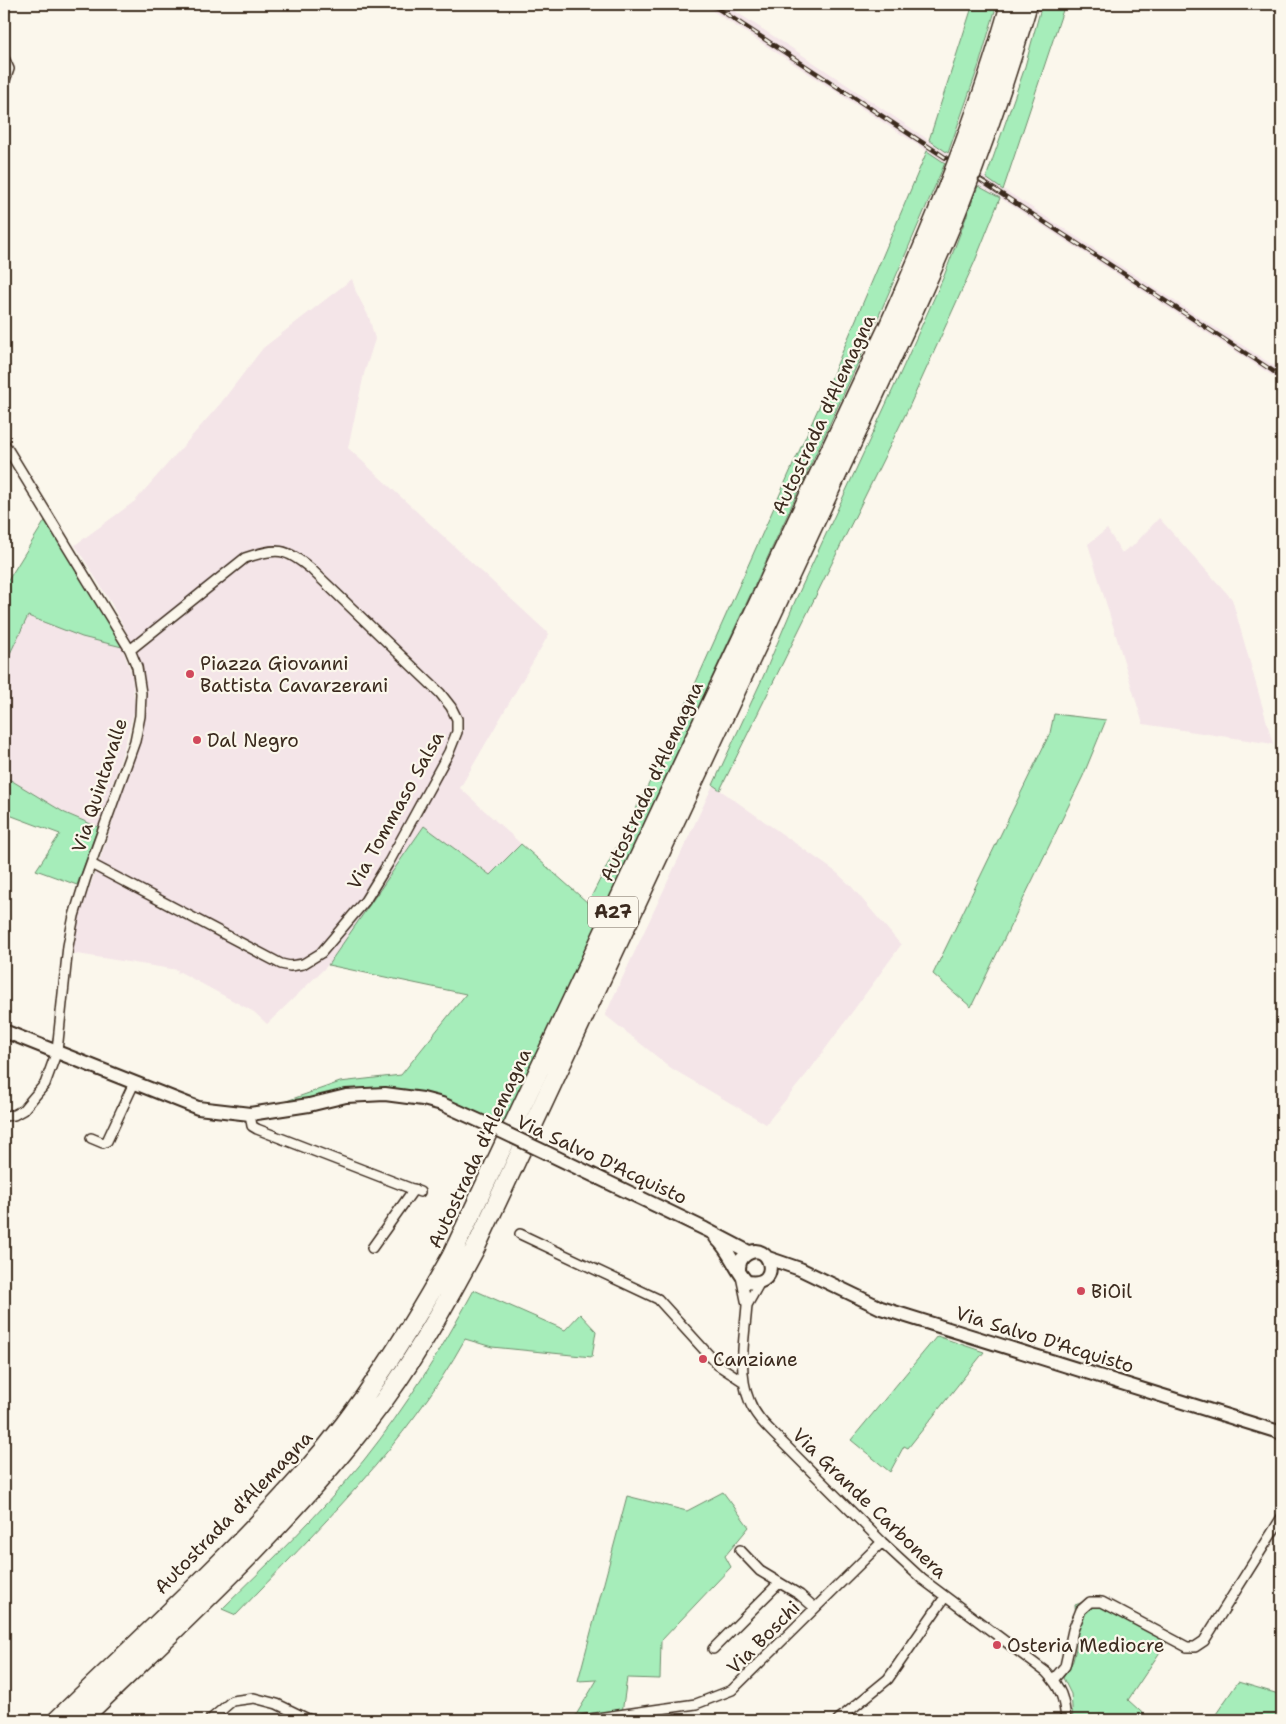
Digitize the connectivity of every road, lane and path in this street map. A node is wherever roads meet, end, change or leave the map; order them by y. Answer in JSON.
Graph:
{"nodes":[{"id":1,"x":1010,"y":4,"type":"edge"},
{"id":2,"x":1028,"y":4,"type":"edge"},
{"id":3,"x":4,"y":58,"type":"edge"},
{"id":4,"x":4,"y":84,"type":"edge"},
{"id":5,"x":4,"y":443,"type":"edge"},
{"id":6,"x":130,"y":650,"type":"junction"},
{"id":7,"x":91,"y":864,"type":"junction"},
{"id":8,"x":4,"y":1031,"type":"edge"},
{"id":9,"x":57,"y":1051,"type":"junction"},
{"id":10,"x":134,"y":1084,"type":"junction"},
{"id":11,"x":250,"y":1114,"type":"junction"},
{"id":12,"x":4,"y":1116,"type":"edge"},
{"id":13,"x":91,"y":1138,"type":"dead end"},
{"id":14,"x":705,"y":1228,"type":"junction"},
{"id":15,"x":520,"y":1234,"type":"dead end"},
{"id":16,"x":372,"y":1248,"type":"dead end"},
{"id":17,"x":749,"y":1252,"type":"junction"},
{"id":18,"x":768,"y":1258,"type":"junction"},
{"id":19,"x":800,"y":1270,"type":"junction"},
{"id":20,"x":740,"y":1274,"type":"junction"},
{"id":21,"x":764,"y":1280,"type":"junction"},
{"id":22,"x":747,"y":1305,"type":"junction"},
{"id":23,"x":744,"y":1382,"type":"junction"},
{"id":24,"x":1282,"y":1433,"type":"edge"},
{"id":25,"x":1282,"y":1517,"type":"edge"},
{"id":26,"x":882,"y":1542,"type":"junction"},
{"id":27,"x":740,"y":1550,"type":"dead end"},
{"id":28,"x":779,"y":1583,"type":"junction"},
{"id":29,"x":945,"y":1598,"type":"junction"},
{"id":30,"x":815,"y":1608,"type":"junction"},
{"id":31,"x":713,"y":1649,"type":"dead end"},
{"id":32,"x":1053,"y":1680,"type":"junction"},
{"id":33,"x":57,"y":1720,"type":"edge"},
{"id":34,"x":81,"y":1720,"type":"edge"},
{"id":35,"x":210,"y":1720,"type":"edge"},
{"id":36,"x":310,"y":1720,"type":"edge"},
{"id":37,"x":583,"y":1720,"type":"edge"},
{"id":38,"x":838,"y":1720,"type":"edge"},
{"id":39,"x":1066,"y":1720,"type":"edge"}],
"edges":[{"from":1,"to":33,"type":"highway","name":"Autostrada d'Alemagna","number":"A27"},
{"from":2,"to":34,"type":"highway","name":"Autostrada d'Alemagna","number":"A27"},
{"from":3,"to":4,"type":"street"},
{"from":5,"to":6,"type":"street","name":"Via Quintavalle"},
{"from":6,"to":7,"type":"street","name":"Via Quintavalle"},
{"from":6,"to":7,"type":"street","name":"Via Tommaso Salsa"},
{"from":7,"to":9,"type":"street","name":"Via Quintavalle"},
{"from":8,"to":9,"type":"street","name":"Via Salvo D'Acquisto"},
{"from":9,"to":10,"type":"street","name":"Via Salvo D'Acquisto"},
{"from":9,"to":12,"type":"street","name":"Via Quintavalle"},
{"from":10,"to":11,"type":"street","name":"Via Salvo D'Acquisto"},
{"from":10,"to":13,"type":"street"},
{"from":11,"to":14,"type":"street","name":"Via Salvo D'Acquisto","bridge":true},
{"from":11,"to":16,"type":"street"},
{"from":14,"to":17,"type":"street","name":"Via Salvo D'Acquisto"},
{"from":14,"to":20,"type":"street","name":"Via Salvo D'Acquisto"},
{"from":15,"to":23,"type":"street"},
{"from":17,"to":18,"type":"street","name":"Via Salvo D'Acquisto"},
{"from":17,"to":20,"type":"street"},
{"from":18,"to":19,"type":"street","name":"Via Salvo D'Acquisto"},
{"from":18,"to":21,"type":"street"},
{"from":19,"to":21,"type":"street"},
{"from":19,"to":24,"type":"street","name":"Via Salvo D'Acquisto"},
{"from":20,"to":21,"type":"street"},
{"from":20,"to":22,"type":"street","name":"Via Grande Carbonera"},
{"from":21,"to":22,"type":"street","name":"Via Grande Carbonera"},
{"from":22,"to":23,"type":"street","name":"Via Grande Carbonera"},
{"from":23,"to":26,"type":"street","name":"Via Grande Carbonera"},
{"from":25,"to":32,"type":"street"},
{"from":26,"to":29,"type":"street","name":"Via Grande Carbonera"},
{"from":26,"to":30,"type":"street","name":"Via Boschi"},
{"from":27,"to":28,"type":"street"},
{"from":28,"to":30,"type":"street"},
{"from":28,"to":31,"type":"street"},
{"from":29,"to":32,"type":"street","name":"Via Grande Carbonera"},
{"from":29,"to":38,"type":"street"},
{"from":30,"to":37,"type":"street","name":"Via Boschi"},
{"from":32,"to":39,"type":"street"},
{"from":35,"to":36,"type":"street"}]}
